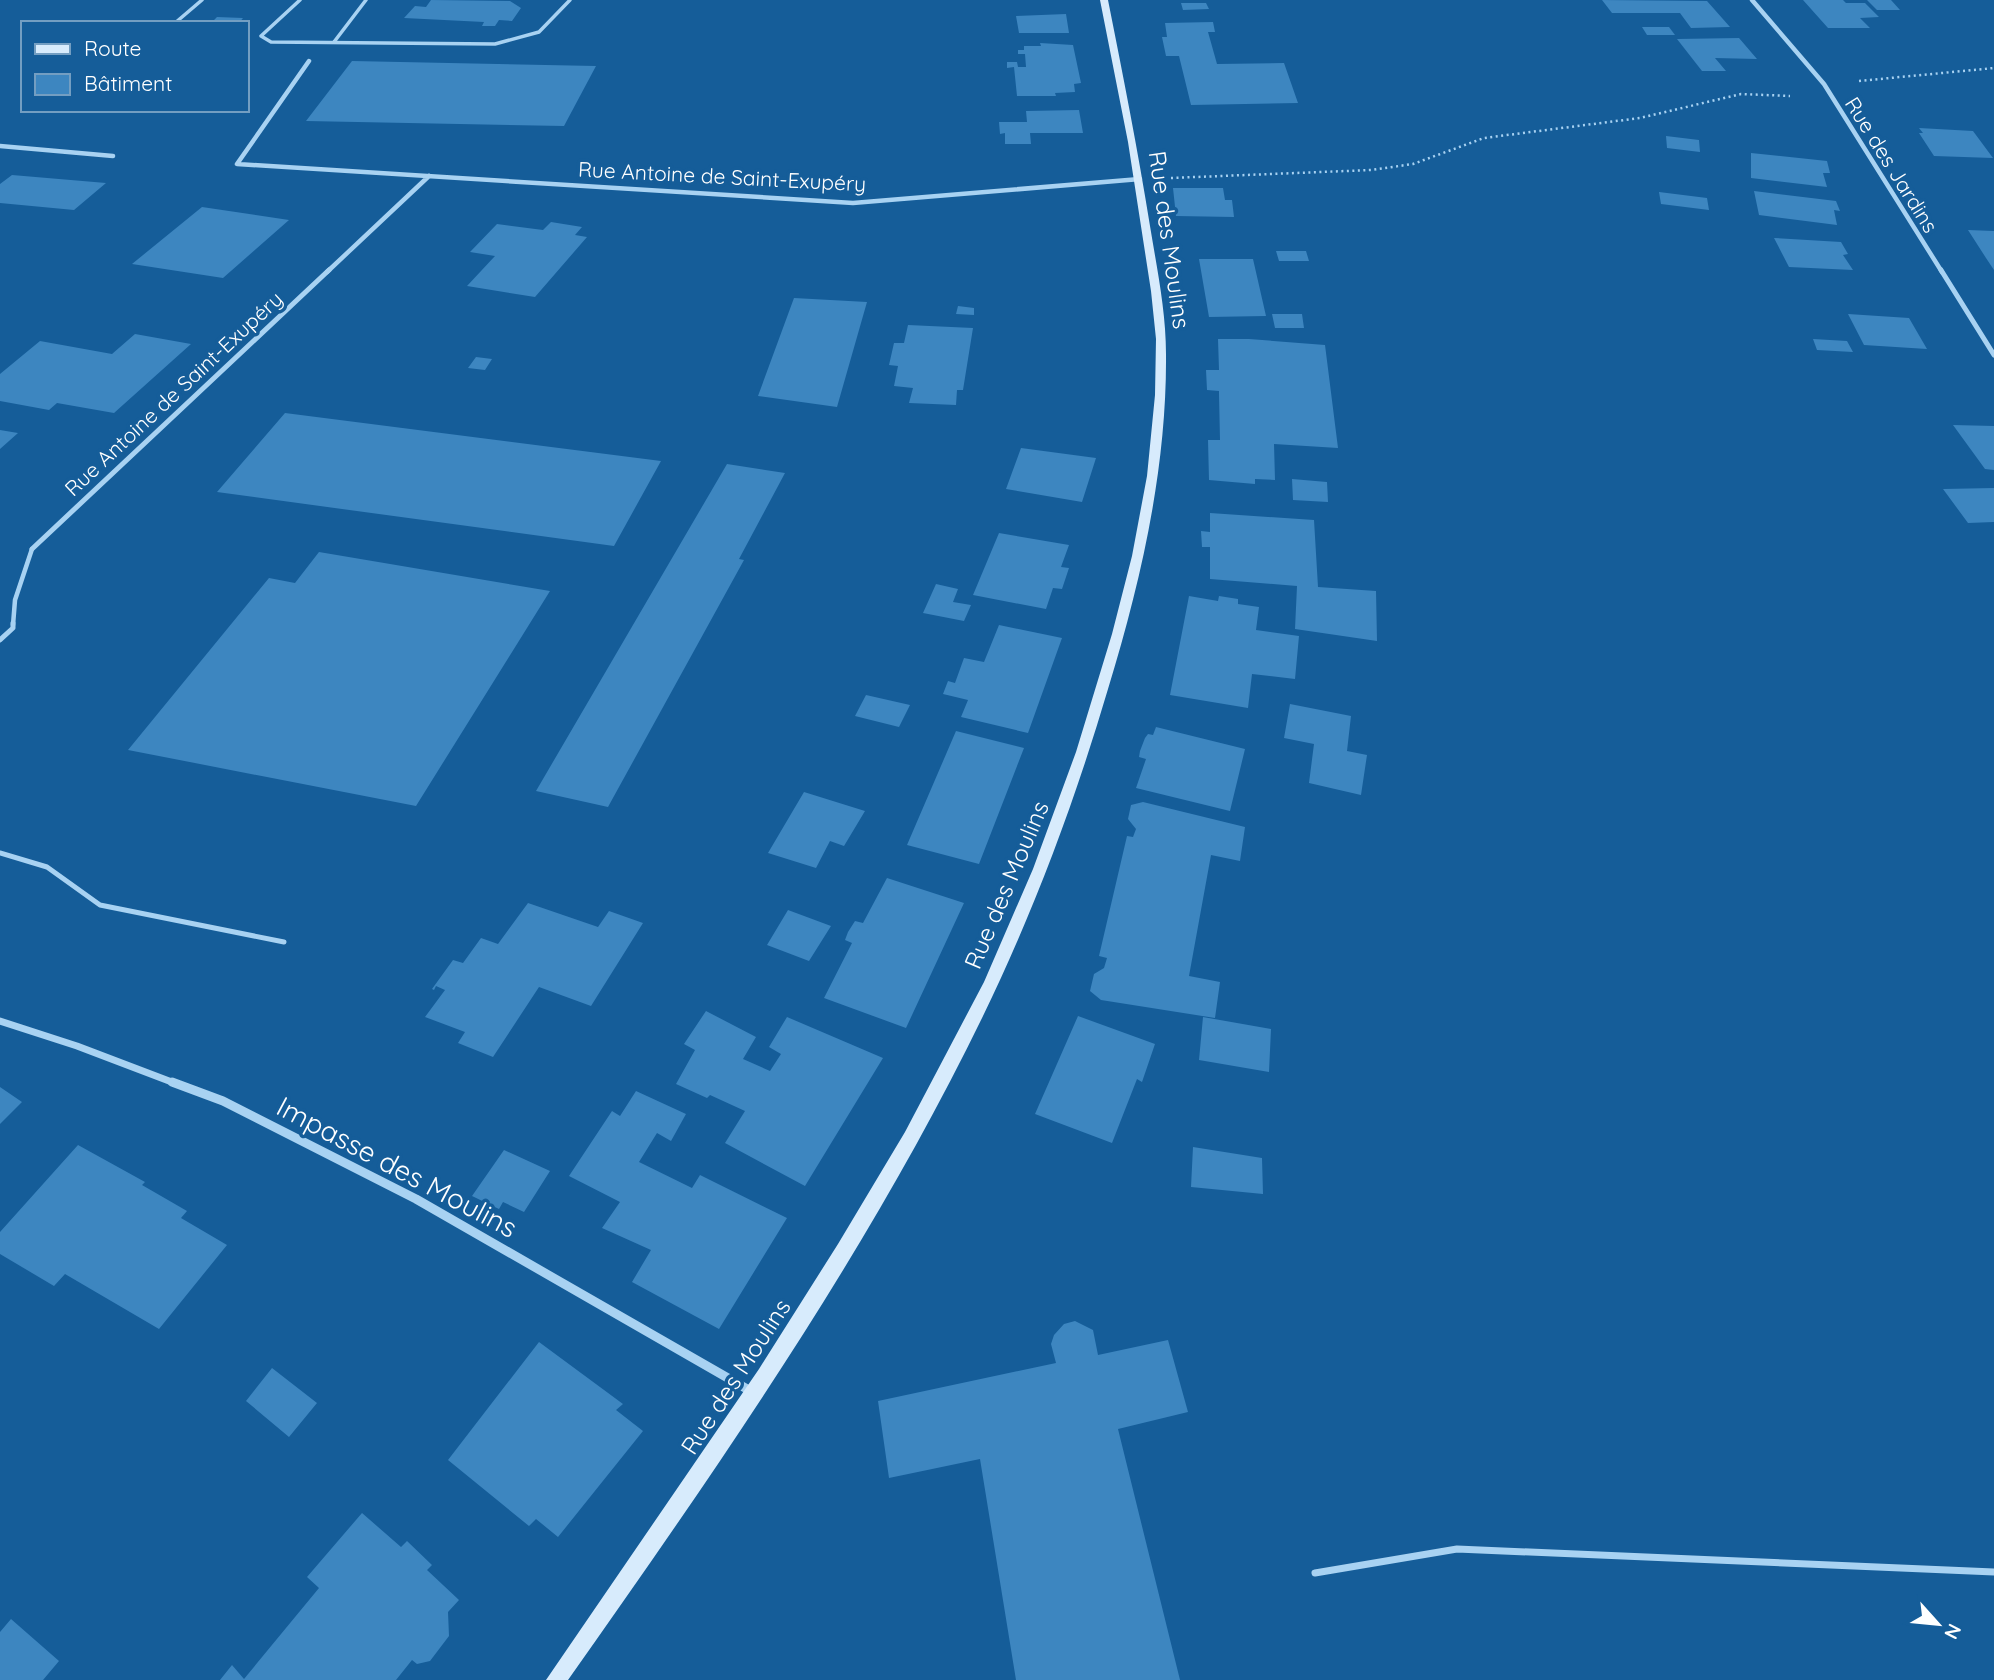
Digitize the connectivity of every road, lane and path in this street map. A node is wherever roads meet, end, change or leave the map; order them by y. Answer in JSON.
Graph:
{"nodes":[{"id":1,"x":202,"y":0,"type":"edge"},
{"id":2,"x":300,"y":0,"type":"edge"},
{"id":3,"x":366,"y":0,"type":"edge"},
{"id":4,"x":570,"y":0,"type":"edge"},
{"id":5,"x":1104,"y":0,"type":"edge"},
{"id":6,"x":1752,"y":0,"type":"edge"},
{"id":7,"x":177,"y":21,"type":"edge"},
{"id":8,"x":334,"y":42,"type":"junction"},
{"id":9,"x":309,"y":61,"type":"dead end"},
{"id":10,"x":1994,"y":68,"type":"edge"},
{"id":11,"x":1824,"y":84,"type":"junction"},
{"id":12,"x":1829,"y":97,"type":"junction"},
{"id":13,"x":0,"y":146,"type":"edge"},
{"id":14,"x":113,"y":156,"type":"dead end"},
{"id":15,"x":429,"y":176,"type":"junction"},
{"id":16,"x":1140,"y":179,"type":"junction"},
{"id":17,"x":1994,"y":355,"type":"edge"},
{"id":18,"x":32,"y":549,"type":"joint"},
{"id":19,"x":0,"y":640,"type":"edge"},
{"id":20,"x":0,"y":853,"type":"edge"},
{"id":21,"x":284,"y":942,"type":"dead end"},
{"id":22,"x":0,"y":1021,"type":"edge"},
{"id":23,"x":754,"y":1394,"type":"junction"},
{"id":24,"x":1994,"y":1572,"type":"edge"},
{"id":25,"x":1315,"y":1573,"type":"dead end"},
{"id":26,"x":556,"y":1680,"type":"edge"}],
"edges":[{"from":1,"to":7,"type":"lane"},
{"from":2,"to":8,"type":"lane"},
{"from":3,"to":8,"type":"lane"},
{"from":4,"to":8,"type":"lane"},
{"from":5,"to":16,"type":"main road","name":"Rue des Moulins"},
{"from":6,"to":11,"type":"street","name":"Rue des Jardins"},
{"from":9,"to":15,"type":"street","name":"Rue Antoine de Saint-Exupéry"},
{"from":10,"to":11,"type":"path"},
{"from":11,"to":12,"type":"street","name":"Rue des Jardins"},
{"from":12,"to":16,"type":"path"},
{"from":12,"to":17,"type":"street","name":"Rue des Jardins"},
{"from":13,"to":14,"type":"street"},
{"from":15,"to":16,"type":"street","name":"Rue Antoine de Saint-Exupéry"},
{"from":15,"to":18,"type":"street","name":"Rue Antoine de Saint-Exupéry"},
{"from":16,"to":23,"type":"main road","name":"Rue des Moulins"},
{"from":18,"to":19,"type":"lane"},
{"from":20,"to":21,"type":"lane"},
{"from":22,"to":23,"type":"street","name":"Impasse des Moulins"},
{"from":23,"to":26,"type":"main road","name":"Rue des Moulins"},
{"from":24,"to":25,"type":"lane"}]}
